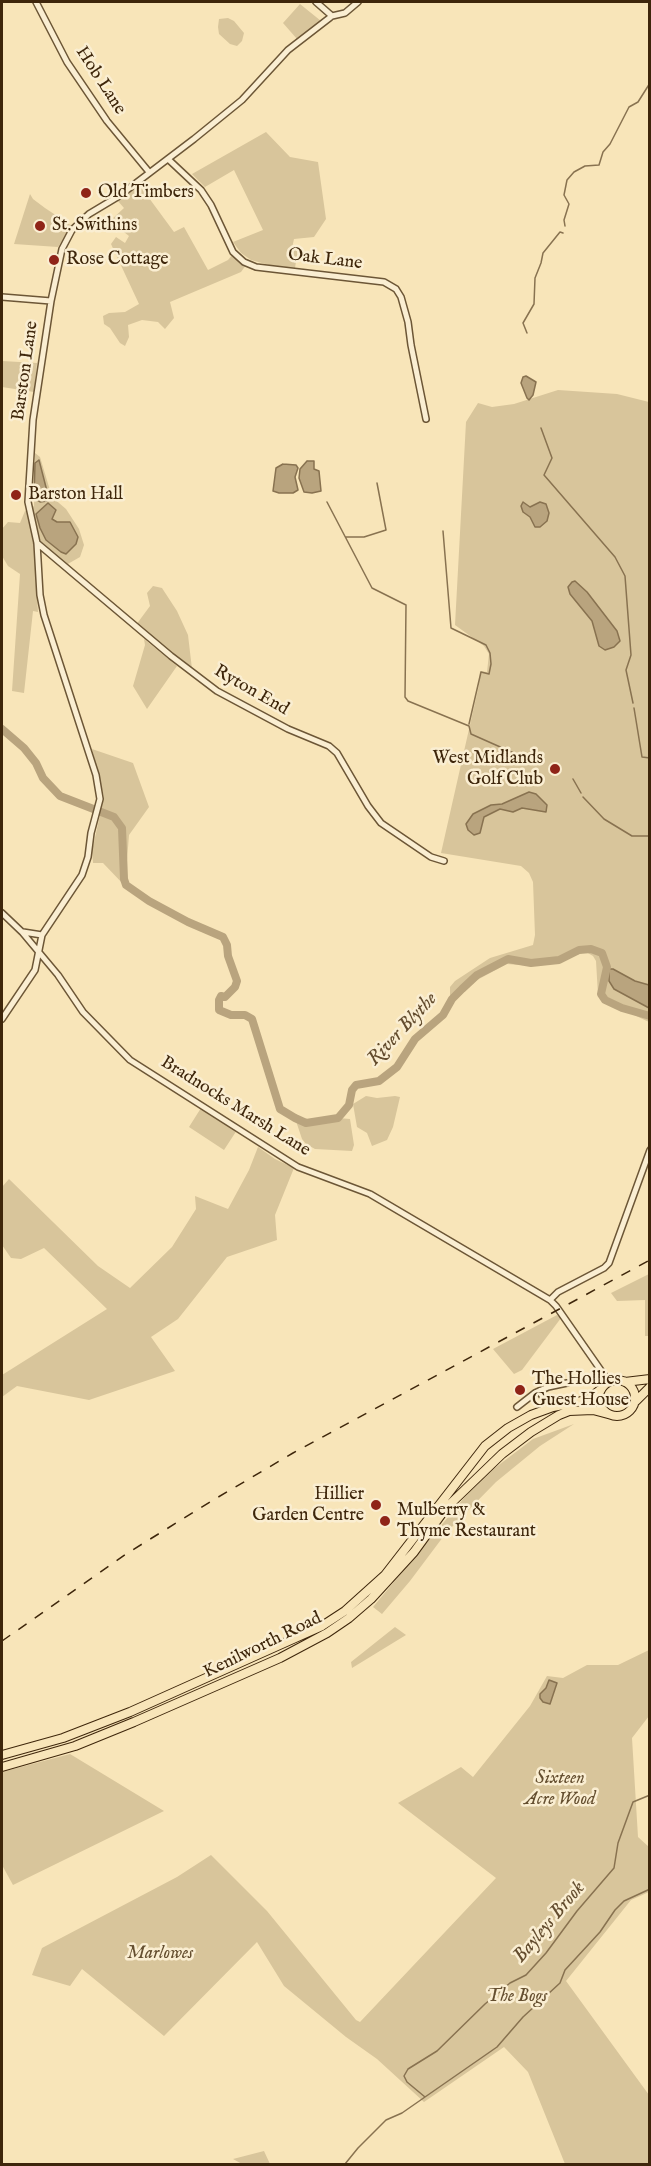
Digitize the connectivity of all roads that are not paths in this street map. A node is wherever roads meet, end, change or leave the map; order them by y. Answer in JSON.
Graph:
{"nodes":[{"id":1,"x":36,"y":2,"type":"edge"},
{"id":2,"x":316,"y":2,"type":"edge"},
{"id":3,"x":358,"y":2,"type":"edge"},
{"id":4,"x":332,"y":16,"type":"junction"},
{"id":5,"x":168,"y":159,"type":"junction"},
{"id":6,"x":149,"y":172,"type":"junction"},
{"id":7,"x":2,"y":297,"type":"edge"},
{"id":8,"x":51,"y":301,"type":"junction"},
{"id":9,"x":426,"y":418,"type":"dead end"},
{"id":10,"x":37,"y":543,"type":"junction"},
{"id":11,"x":444,"y":861,"type":"dead end"},
{"id":12,"x":2,"y":913,"type":"edge"},
{"id":13,"x":22,"y":932,"type":"junction"},
{"id":14,"x":42,"y":935,"type":"junction"},
{"id":15,"x":38,"y":952,"type":"junction"},
{"id":16,"x":47,"y":962,"type":"junction"},
{"id":17,"x":35,"y":970,"type":"junction"},
{"id":18,"x":2,"y":1019,"type":"edge"},
{"id":19,"x":650,"y":1150,"type":"edge"},
{"id":20,"x":550,"y":1300,"type":"junction"},
{"id":21,"x":650,"y":1379,"type":"edge"},
{"id":22,"x":609,"y":1382,"type":"junction"},
{"id":23,"x":625,"y":1382,"type":"junction"},
{"id":24,"x":567,"y":1383,"type":"dead end"},
{"id":25,"x":650,"y":1387,"type":"edge"},
{"id":26,"x":600,"y":1390,"type":"junction"},
{"id":27,"x":540,"y":1395,"type":"junction"},
{"id":28,"x":635,"y":1402,"type":"junction"},
{"id":29,"x":556,"y":1406,"type":"junction"},
{"id":30,"x":517,"y":1407,"type":"dead end"},
{"id":31,"x":608,"y":1414,"type":"junction"},
{"id":32,"x":531,"y":1415,"type":"junction"},
{"id":33,"x":2,"y":1755,"type":"edge"},
{"id":34,"x":2,"y":1767,"type":"edge"}],
"edges":[{"from":1,"to":6,"type":"street","name":"Hob Lane"},
{"from":2,"to":4,"type":"street"},
{"from":3,"to":4,"type":"street","name":"Barston Lane"},
{"from":4,"to":5,"type":"street","name":"Barston Lane"},
{"from":5,"to":6,"type":"street","name":"Barston Lane"},
{"from":5,"to":9,"type":"street","name":"Oak Lane"},
{"from":6,"to":8,"type":"street","name":"Barston Lane"},
{"from":7,"to":8,"type":"street"},
{"from":8,"to":10,"type":"street","name":"Barston Lane"},
{"from":10,"to":11,"type":"street","name":"Ryton End"},
{"from":10,"to":14,"type":"street","name":"Barston Lane"},
{"from":12,"to":13,"type":"street"},
{"from":13,"to":14,"type":"street"},
{"from":13,"to":15,"type":"street"},
{"from":14,"to":15,"type":"street","name":"Barston Lane"},
{"from":15,"to":16,"type":"street","name":"Bradnocks Marsh Lane"},
{"from":15,"to":17,"type":"street","name":"Barston Lane"},
{"from":16,"to":17,"type":"street"},
{"from":16,"to":20,"type":"street","name":"Bradnocks Marsh Lane"},
{"from":17,"to":18,"type":"street"},
{"from":19,"to":20,"type":"street"},
{"from":20,"to":22,"type":"street","name":"Bradnocks Marsh Lane"},
{"from":21,"to":23,"type":"highway"},
{"from":22,"to":23,"type":"highway"},
{"from":22,"to":26,"type":"highway"},
{"from":23,"to":28,"type":"highway"},
{"from":24,"to":27,"type":"street"},
{"from":25,"to":28,"type":"highway"},
{"from":26,"to":29,"type":"highway","name":"Kenilworth Road"},
{"from":26,"to":31,"type":"highway"},
{"from":27,"to":29,"type":"street"},
{"from":27,"to":30,"type":"street"},
{"from":27,"to":32,"type":"street","name":"Kenilworth Road"},
{"from":28,"to":31,"type":"highway"},
{"from":29,"to":32,"type":"highway","name":"Kenilworth Road"},
{"from":31,"to":34,"type":"highway","name":"Kenilworth Road"},
{"from":32,"to":33,"type":"highway","name":"Kenilworth Road"}]}
